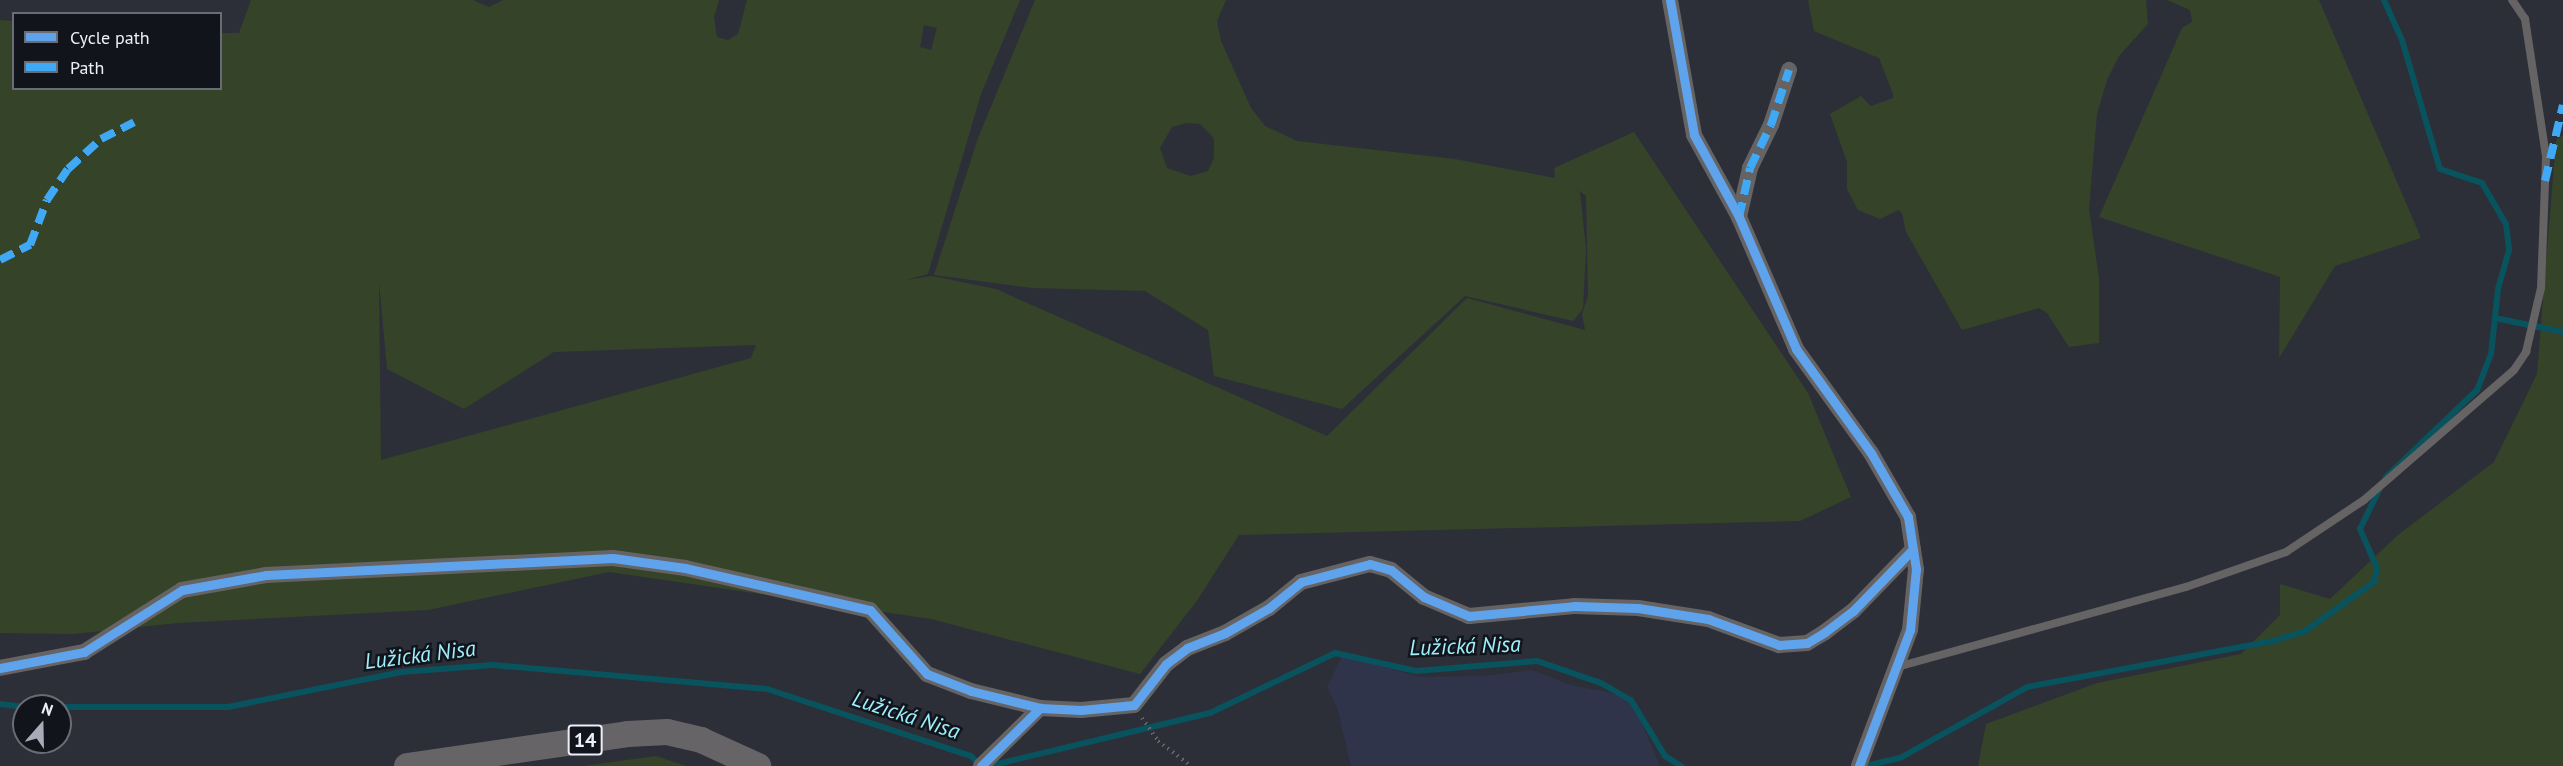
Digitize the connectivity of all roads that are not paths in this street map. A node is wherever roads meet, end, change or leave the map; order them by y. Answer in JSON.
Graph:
{"nodes":[{"id":1,"x":1670,"y":0,"type":"edge"},
{"id":2,"x":2512,"y":0,"type":"edge"},
{"id":3,"x":1789,"y":70,"type":"dead end"},
{"id":4,"x":1739,"y":217,"type":"junction"},
{"id":5,"x":1912,"y":549,"type":"junction"},
{"id":6,"x":0,"y":668,"type":"edge"},
{"id":7,"x":1897,"y":668,"type":"junction"},
{"id":8,"x":1040,"y":708,"type":"junction"},
{"id":9,"x":407,"y":766,"type":"edge"},
{"id":10,"x":758,"y":766,"type":"edge"},
{"id":11,"x":981,"y":766,"type":"edge"},
{"id":12,"x":1859,"y":766,"type":"edge"}],
"edges":[{"from":1,"to":4,"type":"street"},
{"from":2,"to":7,"type":"lane"},
{"from":3,"to":4,"type":"street"},
{"from":4,"to":5,"type":"street"},
{"from":5,"to":7,"type":"street"},
{"from":5,"to":8,"type":"street"},
{"from":6,"to":8,"type":"street"},
{"from":7,"to":12,"type":"street"},
{"from":8,"to":11,"type":"street"},
{"from":9,"to":10,"type":"main road","number":"14"}]}
